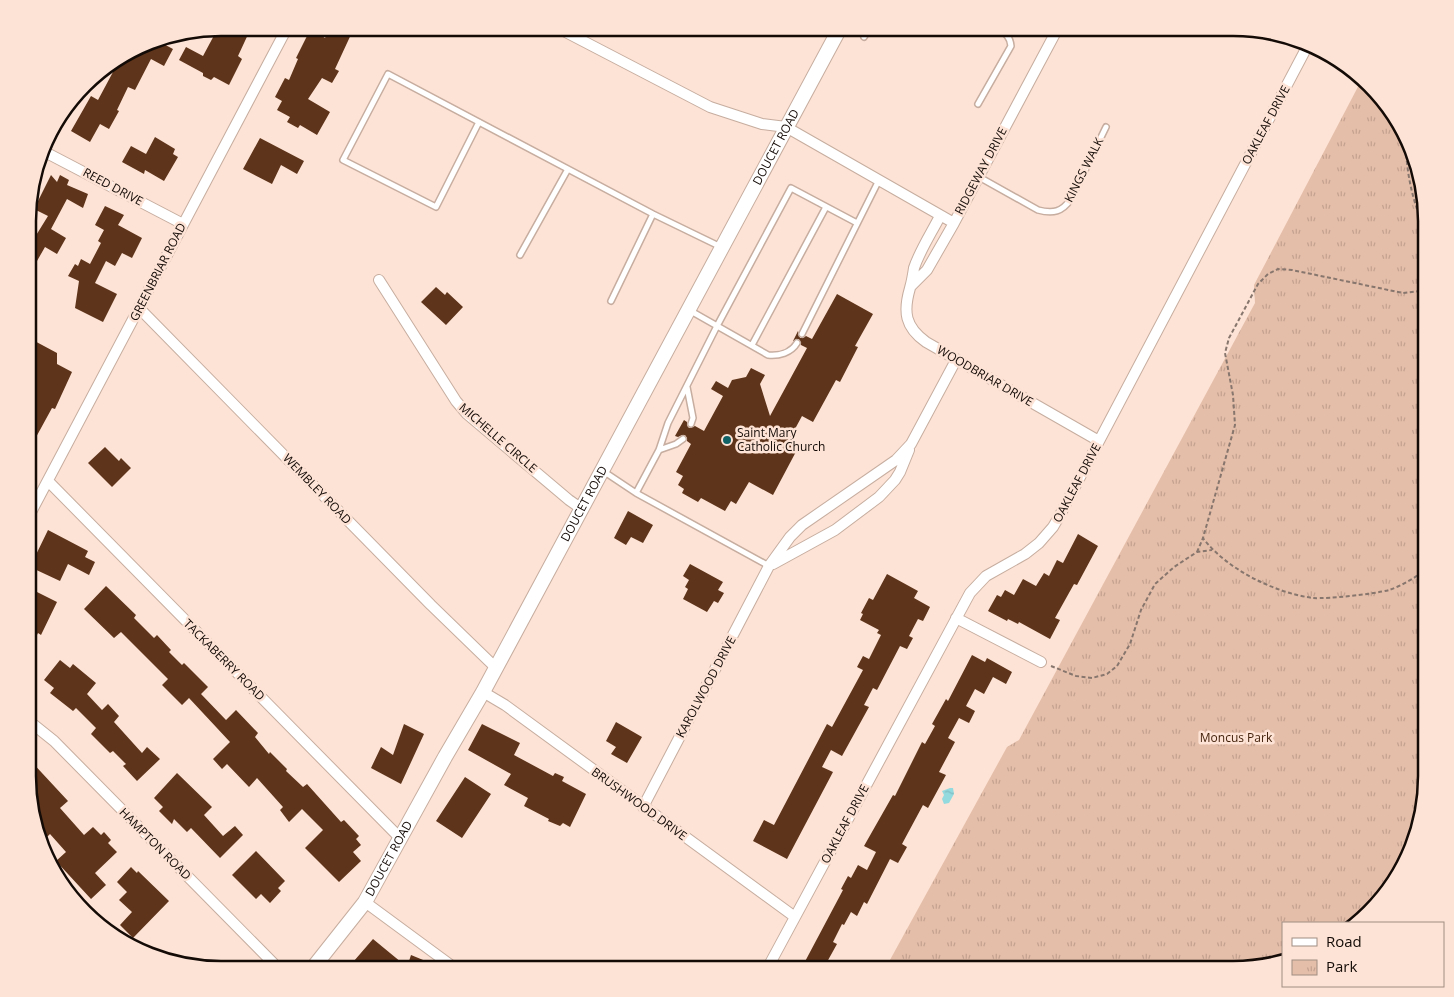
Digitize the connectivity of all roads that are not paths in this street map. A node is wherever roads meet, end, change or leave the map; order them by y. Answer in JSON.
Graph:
{"nodes":[{"id":1,"x":283,"y":36,"type":"edge"},
{"id":2,"x":573,"y":36,"type":"edge"},
{"id":3,"x":836,"y":36,"type":"edge"},
{"id":4,"x":1008,"y":36,"type":"edge"},
{"id":5,"x":1054,"y":36,"type":"edge"},
{"id":6,"x":1305,"y":50,"type":"edge"},
{"id":7,"x":978,"y":104,"type":"dead end"},
{"id":8,"x":479,"y":122,"type":"junction"},
{"id":9,"x":786,"y":127,"type":"junction"},
{"id":10,"x":1106,"y":127,"type":"dead end"},
{"id":11,"x":49,"y":154,"type":"edge"},
{"id":12,"x":568,"y":169,"type":"junction"},
{"id":13,"x":978,"y":177,"type":"junction"},
{"id":14,"x":879,"y":180,"type":"junction"},
{"id":15,"x":826,"y":207,"type":"junction"},
{"id":16,"x":653,"y":214,"type":"junction"},
{"id":17,"x":940,"y":216,"type":"junction"},
{"id":18,"x":954,"y":223,"type":"junction"},
{"id":19,"x":183,"y":224,"type":"junction"},
{"id":20,"x":857,"y":224,"type":"junction"},
{"id":21,"x":722,"y":248,"type":"junction"},
{"id":22,"x":520,"y":255,"type":"dead end"},
{"id":23,"x":379,"y":280,"type":"dead end"},
{"id":24,"x":911,"y":287,"type":"junction"},
{"id":25,"x":611,"y":301,"type":"dead end"},
{"id":26,"x":140,"y":308,"type":"junction"},
{"id":27,"x":688,"y":310,"type":"junction"},
{"id":28,"x":717,"y":326,"type":"junction"},
{"id":29,"x":802,"y":334,"type":"dead end"},
{"id":30,"x":797,"y":343,"type":"dead end"},
{"id":31,"x":752,"y":345,"type":"junction"},
{"id":32,"x":956,"y":360,"type":"junction"},
{"id":33,"x":687,"y":387,"type":"junction"},
{"id":34,"x":691,"y":424,"type":"dead end"},
{"id":35,"x":683,"y":439,"type":"dead end"},
{"id":36,"x":1099,"y":441,"type":"junction"},
{"id":37,"x":911,"y":444,"type":"junction"},
{"id":38,"x":659,"y":450,"type":"junction"},
{"id":39,"x":602,"y":470,"type":"junction"},
{"id":40,"x":48,"y":481,"type":"junction"},
{"id":41,"x":636,"y":493,"type":"junction"},
{"id":42,"x":36,"y":503,"type":"edge"},
{"id":43,"x":582,"y":509,"type":"junction"},
{"id":44,"x":769,"y":566,"type":"junction"},
{"id":45,"x":956,"y":618,"type":"junction"},
{"id":46,"x":1041,"y":662,"type":"road end"},
{"id":47,"x":496,"y":668,"type":"junction"},
{"id":48,"x":483,"y":692,"type":"junction"},
{"id":49,"x":36,"y":727,"type":"edge"},
{"id":50,"x":643,"y":807,"type":"junction"},
{"id":51,"x":400,"y":838,"type":"junction"},
{"id":52,"x":365,"y":902,"type":"junction"},
{"id":53,"x":795,"y":917,"type":"junction"},
{"id":54,"x":271,"y":961,"type":"edge"},
{"id":55,"x":318,"y":961,"type":"edge"},
{"id":56,"x":445,"y":961,"type":"edge"},
{"id":57,"x":771,"y":961,"type":"edge"}],
"edges":[{"from":1,"to":19,"type":"street","name":"GREENBRIAR ROAD"},
{"from":2,"to":9,"type":"street"},
{"from":3,"to":9,"type":"street","name":"DOUCET ROAD"},
{"from":4,"to":7,"type":"lane"},
{"from":5,"to":13,"type":"street","name":"RIDGEWAY DRIVE"},
{"from":6,"to":36,"type":"street","name":"OAKLEAF DRIVE"},
{"from":8,"to":8,"type":"lane"},
{"from":8,"to":12,"type":"lane"},
{"from":9,"to":14,"type":"street","name":"RIDGEWAY DRIVE"},
{"from":9,"to":21,"type":"street","name":"DOUCET ROAD"},
{"from":10,"to":13,"type":"lane","name":"KINGS WALK"},
{"from":11,"to":19,"type":"street","name":"REED DRIVE"},
{"from":12,"to":16,"type":"lane"},
{"from":12,"to":22,"type":"lane"},
{"from":13,"to":18,"type":"street","name":"RIDGEWAY DRIVE"},
{"from":14,"to":17,"type":"street","name":"RIDGEWAY DRIVE"},
{"from":14,"to":20,"type":"lane"},
{"from":15,"to":20,"type":"lane"},
{"from":15,"to":28,"type":"lane"},
{"from":15,"to":31,"type":"lane"},
{"from":16,"to":21,"type":"lane"},
{"from":16,"to":25,"type":"lane"},
{"from":17,"to":18,"type":"street","name":"RIDGEWAY DRIVE"},
{"from":17,"to":24,"type":"street","name":"WOODBRIAR DRIVE"},
{"from":18,"to":24,"type":"street"},
{"from":19,"to":26,"type":"street","name":"GREENBRIAR ROAD"},
{"from":20,"to":29,"type":"lane"},
{"from":21,"to":27,"type":"street","name":"DOUCET ROAD"},
{"from":23,"to":43,"type":"street","name":"MICHELLE CIRCLE"},
{"from":24,"to":32,"type":"street","name":"WOODBRIAR DRIVE"},
{"from":26,"to":40,"type":"street","name":"GREENBRIAR ROAD"},
{"from":26,"to":47,"type":"street","name":"WEMBLEY ROAD"},
{"from":27,"to":28,"type":"lane"},
{"from":27,"to":39,"type":"street","name":"DOUCET ROAD"},
{"from":28,"to":31,"type":"lane"},
{"from":28,"to":33,"type":"lane"},
{"from":30,"to":31,"type":"lane"},
{"from":32,"to":36,"type":"street","name":"WOODBRIAR DRIVE"},
{"from":32,"to":37,"type":"street","name":"KAROLWOOD DRIVE"},
{"from":33,"to":34,"type":"lane"},
{"from":33,"to":38,"type":"lane"},
{"from":35,"to":38,"type":"lane"},
{"from":36,"to":45,"type":"street","name":"OAKLEAF DRIVE"},
{"from":37,"to":44,"type":"street","name":"KAROLWOOD DRIVE"},
{"from":37,"to":44,"type":"street","name":"KAROLWOOD DRIVE"},
{"from":38,"to":41,"type":"lane"},
{"from":39,"to":41,"type":"lane"},
{"from":39,"to":43,"type":"street","name":"DOUCET ROAD"},
{"from":40,"to":42,"type":"street","name":"GREENBRIAR ROAD"},
{"from":40,"to":51,"type":"street","name":"TACKABERRY ROAD"},
{"from":41,"to":44,"type":"lane"},
{"from":43,"to":47,"type":"street","name":"DOUCET ROAD"},
{"from":44,"to":50,"type":"street","name":"KAROLWOOD DRIVE"},
{"from":45,"to":46,"type":"street"},
{"from":45,"to":53,"type":"street","name":"OAKLEAF DRIVE"},
{"from":47,"to":48,"type":"street","name":"DOUCET ROAD"},
{"from":48,"to":50,"type":"street","name":"BRUSHWOOD DRIVE"},
{"from":48,"to":51,"type":"street","name":"DOUCET ROAD"},
{"from":49,"to":54,"type":"street","name":"HAMPTON ROAD"},
{"from":50,"to":53,"type":"street","name":"BRUSHWOOD DRIVE"},
{"from":51,"to":52,"type":"street","name":"DOUCET ROAD"},
{"from":52,"to":55,"type":"street","name":"DOUCET ROAD"},
{"from":52,"to":56,"type":"street"},
{"from":53,"to":57,"type":"street","name":"OAKLEAF DRIVE"}]}
